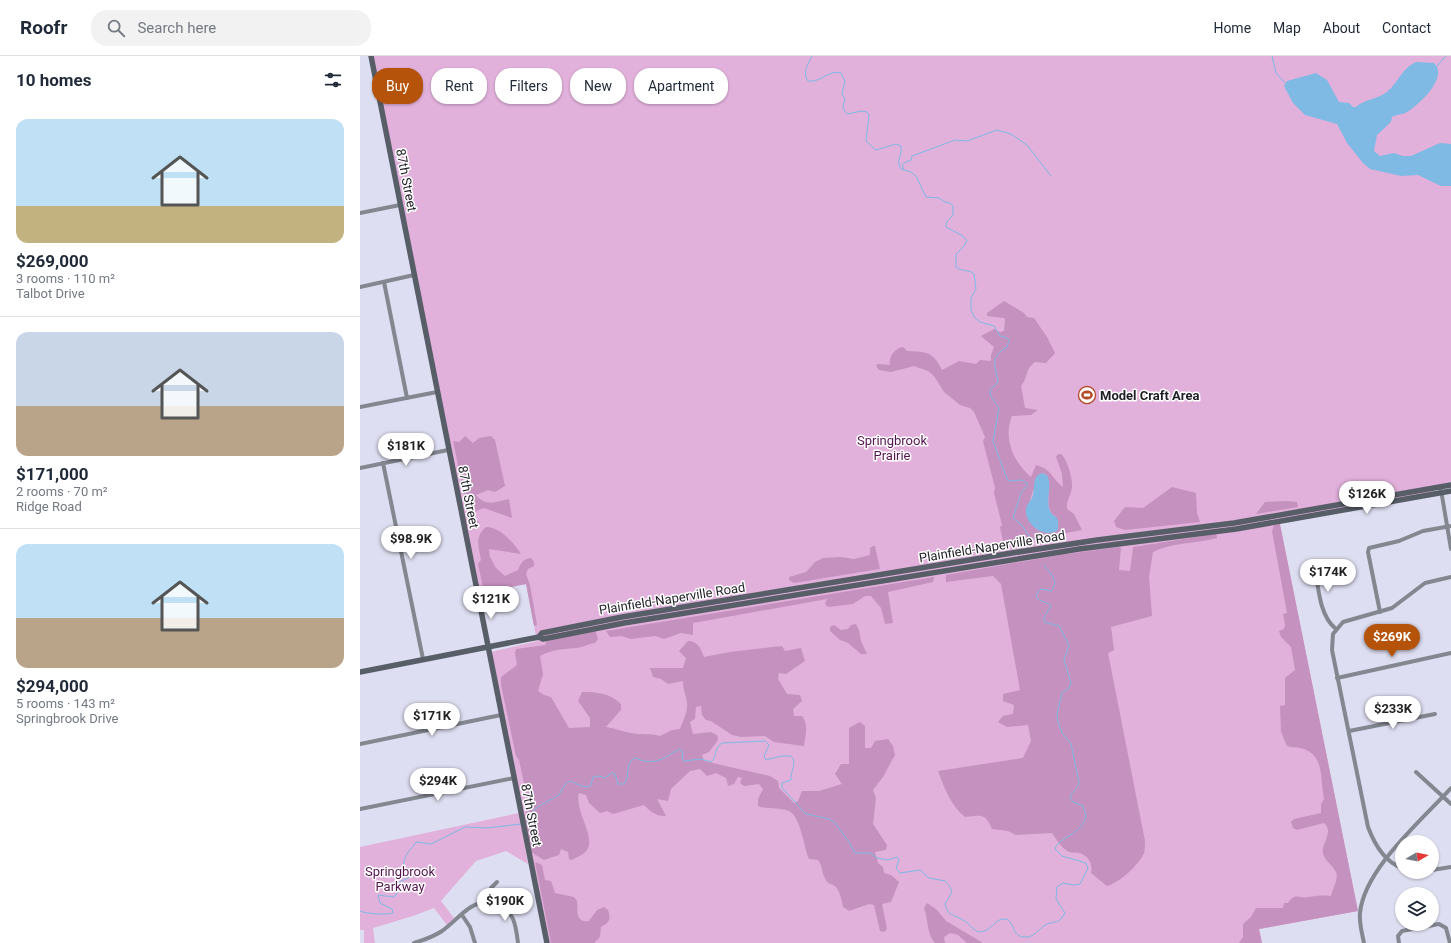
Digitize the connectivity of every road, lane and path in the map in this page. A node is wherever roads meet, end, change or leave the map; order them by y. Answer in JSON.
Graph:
{"nodes":[{"id":1,"x":371,"y":56,"type":"edge"},
{"id":2,"x":400,"y":205,"type":"junction"},
{"id":3,"x":360,"y":213,"type":"edge"},
{"id":4,"x":414,"y":275,"type":"junction"},
{"id":5,"x":384,"y":282,"type":"junction"},
{"id":6,"x":360,"y":287,"type":"edge"},
{"id":7,"x":437,"y":392,"type":"junction"},
{"id":8,"x":407,"y":398,"type":"junction"},
{"id":9,"x":360,"y":408,"type":"edge"},
{"id":10,"x":448,"y":450,"type":"junction"},
{"id":11,"x":383,"y":463,"type":"junction"},
{"id":12,"x":360,"y":468,"type":"edge"},
{"id":13,"x":1451,"y":485,"type":"edge"},
{"id":14,"x":1441,"y":490,"type":"junction"},
{"id":15,"x":1451,"y":491,"type":"edge"},
{"id":16,"x":1449,"y":526,"type":"edge"},
{"id":17,"x":1451,"y":549,"type":"edge"},
{"id":18,"x":1314,"y":561,"type":"dead end"},
{"id":19,"x":1451,"y":577,"type":"edge"},
{"id":20,"x":1380,"y":612,"type":"junction"},
{"id":21,"x":1336,"y":628,"type":"junction"},
{"id":22,"x":487,"y":647,"type":"junction"},
{"id":23,"x":1451,"y":653,"type":"edge"},
{"id":24,"x":423,"y":659,"type":"junction"},
{"id":25,"x":360,"y":672,"type":"edge"},
{"id":26,"x":1337,"y":678,"type":"junction"},
{"id":27,"x":1435,"y":714,"type":"dead end"},
{"id":28,"x":501,"y":715,"type":"junction"},
{"id":29,"x":1349,"y":731,"type":"junction"},
{"id":30,"x":360,"y":744,"type":"edge"},
{"id":31,"x":1416,"y":772,"type":"dead end"},
{"id":32,"x":514,"y":778,"type":"junction"},
{"id":33,"x":1451,"y":788,"type":"edge"},
{"id":34,"x":1443,"y":797,"type":"junction"},
{"id":35,"x":1451,"y":804,"type":"edge"},
{"id":36,"x":360,"y":809,"type":"edge"},
{"id":37,"x":1387,"y":858,"type":"junction"},
{"id":38,"x":1395,"y":863,"type":"edge"},
{"id":39,"x":1451,"y":867,"type":"edge"},
{"id":40,"x":1439,"y":869,"type":"edge"},
{"id":41,"x":497,"y":882,"type":"dead end"},
{"id":42,"x":489,"y":902,"type":"junction"},
{"id":43,"x":462,"y":915,"type":"junction"},
{"id":44,"x":430,"y":938,"type":"junction"},
{"id":45,"x":414,"y":943,"type":"edge"},
{"id":46,"x":432,"y":943,"type":"edge"},
{"id":47,"x":475,"y":943,"type":"edge"},
{"id":48,"x":518,"y":943,"type":"edge"},
{"id":49,"x":547,"y":943,"type":"edge"},
{"id":50,"x":1364,"y":943,"type":"edge"},
{"id":51,"x":1399,"y":943,"type":"edge"},
{"id":52,"x":1450,"y":943,"type":"edge"}],
"edges":[{"from":1,"to":2,"type":"main road","name":"87th Street"},
{"from":2,"to":3,"type":"street"},
{"from":2,"to":4,"type":"main road","name":"87th Street"},
{"from":4,"to":5,"type":"street"},
{"from":4,"to":7,"type":"main road","name":"87th Street"},
{"from":5,"to":6,"type":"street"},
{"from":5,"to":8,"type":"street"},
{"from":7,"to":8,"type":"street"},
{"from":7,"to":10,"type":"main road","name":"87th Street"},
{"from":8,"to":9,"type":"street"},
{"from":10,"to":11,"type":"street"},
{"from":10,"to":22,"type":"main road","name":"87th Street"},
{"from":11,"to":12,"type":"street"},
{"from":11,"to":24,"type":"street"},
{"from":13,"to":14,"type":"main road","name":"Plainfield-Naperville Road"},
{"from":14,"to":15,"type":"main road","name":"Plainfield-Naperville Road"},
{"from":14,"to":16,"type":"street"},
{"from":14,"to":22,"type":"main road","name":"Plainfield-Naperville Road"},
{"from":16,"to":17,"type":"street"},
{"from":16,"to":20,"type":"street"},
{"from":18,"to":21,"type":"street"},
{"from":19,"to":20,"type":"street"},
{"from":20,"to":21,"type":"street"},
{"from":21,"to":26,"type":"street"},
{"from":22,"to":24,"type":"main road","name":"Plainfield-Naperville Road"},
{"from":22,"to":28,"type":"main road","name":"87th Street"},
{"from":23,"to":26,"type":"street"},
{"from":24,"to":25,"type":"main road","name":"Plainfield-Naperville Road"},
{"from":26,"to":29,"type":"street"},
{"from":27,"to":29,"type":"street"},
{"from":28,"to":30,"type":"street"},
{"from":28,"to":32,"type":"main road","name":"87th Street"},
{"from":29,"to":37,"type":"street"},
{"from":31,"to":34,"type":"street"},
{"from":32,"to":36,"type":"street"},
{"from":32,"to":49,"type":"main road","name":"87th Street"},
{"from":33,"to":34,"type":"street"},
{"from":34,"to":35,"type":"street"},
{"from":34,"to":37,"type":"street"},
{"from":37,"to":38,"type":"street"},
{"from":37,"to":50,"type":"street"},
{"from":39,"to":40,"type":"street"},
{"from":41,"to":42,"type":"street"},
{"from":42,"to":43,"type":"street"},
{"from":42,"to":48,"type":"street"},
{"from":43,"to":44,"type":"street"},
{"from":43,"to":47,"type":"street"},
{"from":44,"to":45,"type":"street"},
{"from":44,"to":46,"type":"street"},
{"from":51,"to":52,"type":"street"}]}
